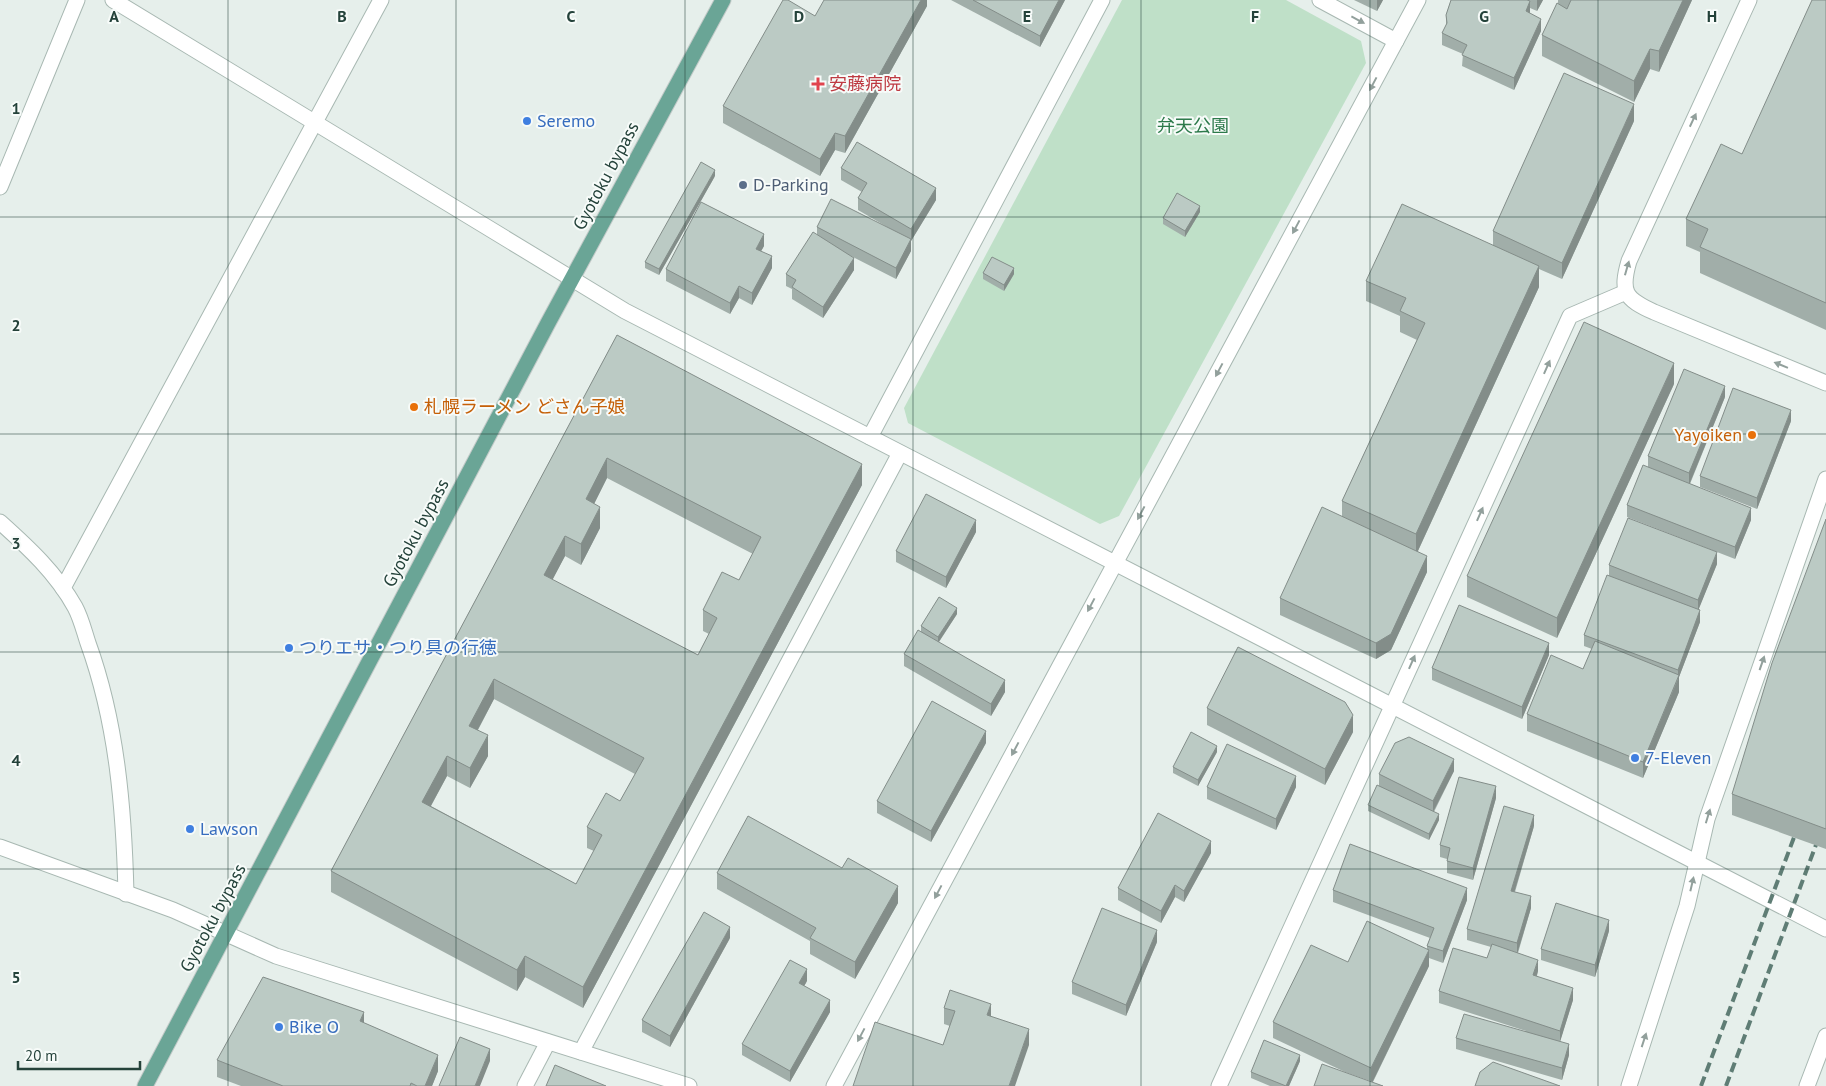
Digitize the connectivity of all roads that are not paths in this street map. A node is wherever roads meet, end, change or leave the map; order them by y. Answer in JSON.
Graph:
{"nodes":[{"id":1,"x":77,"y":0,"type":"edge"},
{"id":2,"x":114,"y":0,"type":"edge"},
{"id":3,"x":381,"y":0,"type":"edge"},
{"id":4,"x":722,"y":0,"type":"edge"},
{"id":5,"x":1102,"y":0,"type":"edge"},
{"id":6,"x":1320,"y":0,"type":"edge"},
{"id":7,"x":1418,"y":0,"type":"edge"},
{"id":8,"x":1749,"y":0,"type":"edge"},
{"id":9,"x":1396,"y":41,"type":"junction"},
{"id":10,"x":314,"y":122,"type":"junction"},
{"id":11,"x":0,"y":187,"type":"edge"},
{"id":12,"x":571,"y":280,"type":"junction"},
{"id":13,"x":1626,"y":292,"type":"junction"},
{"id":14,"x":1826,"y":383,"type":"edge"},
{"id":15,"x":870,"y":437,"type":"junction"},
{"id":16,"x":900,"y":453,"type":"junction"},
{"id":17,"x":1826,"y":479,"type":"edge"},
{"id":18,"x":0,"y":522,"type":"edge"},
{"id":19,"x":1114,"y":562,"type":"junction"},
{"id":20,"x":63,"y":588,"type":"junction"},
{"id":21,"x":1392,"y":706,"type":"junction"},
{"id":22,"x":0,"y":847,"type":"edge"},
{"id":23,"x":1697,"y":863,"type":"junction"},
{"id":24,"x":126,"y":894,"type":"junction"},
{"id":25,"x":1826,"y":929,"type":"edge"},
{"id":26,"x":226,"y":932,"type":"junction"},
{"id":27,"x":1826,"y":1036,"type":"edge"},
{"id":28,"x":548,"y":1042,"type":"junction"},
{"id":29,"x":581,"y":1052,"type":"junction"},
{"id":30,"x":145,"y":1086,"type":"edge"},
{"id":31,"x":525,"y":1086,"type":"edge"},
{"id":32,"x":689,"y":1086,"type":"edge"},
{"id":33,"x":834,"y":1086,"type":"edge"},
{"id":34,"x":1219,"y":1086,"type":"edge"},
{"id":35,"x":1629,"y":1086,"type":"edge"},
{"id":36,"x":1808,"y":1086,"type":"edge"}],
"edges":[{"from":1,"to":11,"type":"street"},
{"from":2,"to":10,"type":"street"},
{"from":3,"to":10,"type":"street"},
{"from":4,"to":12,"type":"main road","name":"Gyotoku bypass"},
{"from":5,"to":15,"type":"street"},
{"from":6,"to":9,"type":"street","one_way":true},
{"from":7,"to":9,"type":"street"},
{"from":13,"to":8,"type":"street","one_way":true},
{"from":9,"to":19,"type":"street","one_way":true},
{"from":10,"to":12,"type":"street"},
{"from":10,"to":20,"type":"street"},
{"from":12,"to":15,"type":"street"},
{"from":12,"to":26,"type":"main road","name":"Gyotoku bypass"},
{"from":14,"to":13,"type":"street","one_way":true},
{"from":21,"to":13,"type":"street","one_way":true},
{"from":15,"to":16,"type":"street"},
{"from":16,"to":19,"type":"street"},
{"from":16,"to":29,"type":"street"},
{"from":23,"to":17,"type":"street","one_way":true},
{"from":18,"to":20,"type":"street"},
{"from":19,"to":21,"type":"street"},
{"from":19,"to":33,"type":"street","one_way":true},
{"from":20,"to":24,"type":"street"},
{"from":21,"to":23,"type":"street"},
{"from":21,"to":34,"type":"street"},
{"from":22,"to":24,"type":"street"},
{"from":23,"to":25,"type":"street"},
{"from":35,"to":23,"type":"street","one_way":true},
{"from":24,"to":26,"type":"street"},
{"from":26,"to":28,"type":"street"},
{"from":26,"to":30,"type":"main road","name":"Gyotoku bypass"},
{"from":27,"to":36,"type":"street"},
{"from":28,"to":29,"type":"street"},
{"from":28,"to":31,"type":"street"},
{"from":29,"to":32,"type":"street"}]}
